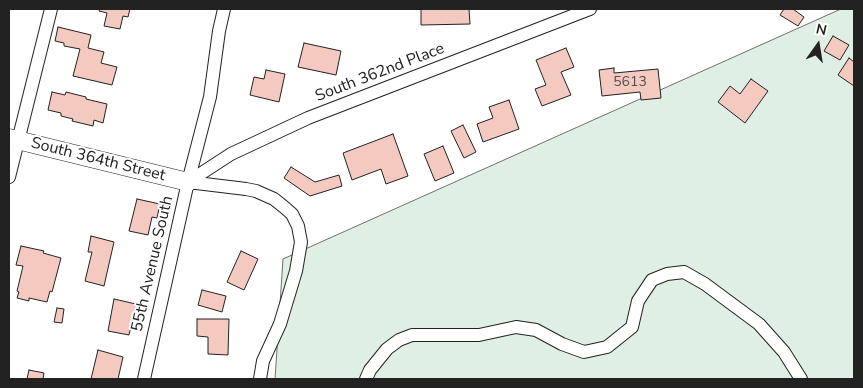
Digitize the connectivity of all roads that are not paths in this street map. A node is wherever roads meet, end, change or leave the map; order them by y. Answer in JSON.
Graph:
{"nodes":[{"id":1,"x":51,"y":9,"type":"edge"},
{"id":2,"x":224,"y":9,"type":"edge"},
{"id":3,"x":590,"y":9,"type":"edge"},
{"id":4,"x":13,"y":139,"type":"edge"},
{"id":5,"x":9,"y":177,"type":"edge"},
{"id":6,"x":188,"y":182,"type":"junction"},
{"id":7,"x":144,"y":379,"type":"edge"},
{"id":8,"x":260,"y":379,"type":"edge"},
{"id":9,"x":366,"y":379,"type":"edge"},
{"id":10,"x":801,"y":379,"type":"edge"}],
"edges":[{"from":1,"to":4,"type":"street"},
{"from":2,"to":6,"type":"street","name":"55th Avenue South"},
{"from":3,"to":6,"type":"street","name":"South 362nd Place"},
{"from":4,"to":5,"type":"street"},
{"from":4,"to":6,"type":"street","name":"South 364th Street"},
{"from":6,"to":7,"type":"street","name":"55th Avenue South"},
{"from":6,"to":8,"type":"street"},
{"from":9,"to":10,"type":"street"}]}
